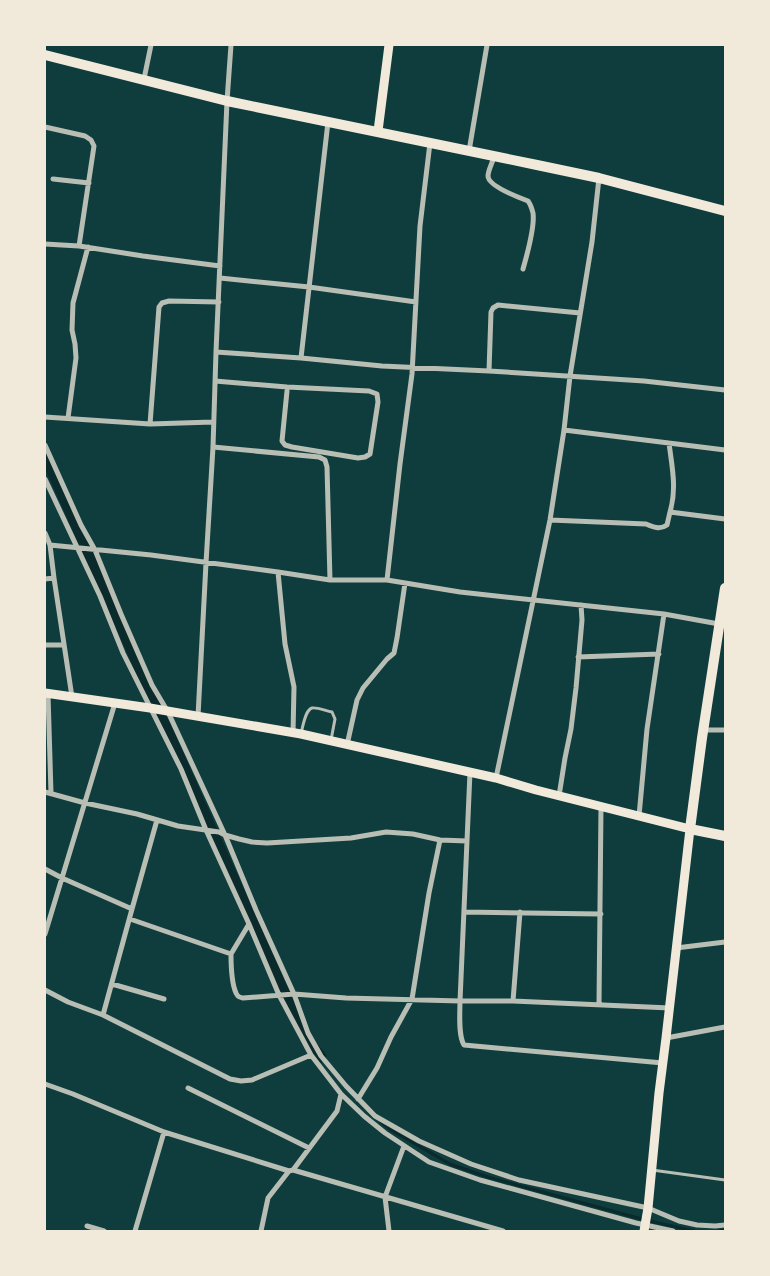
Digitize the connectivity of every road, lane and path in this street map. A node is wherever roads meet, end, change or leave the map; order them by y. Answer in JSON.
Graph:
{"nodes":[{"id":1,"x":151,"y":45,"type":"edge"},
{"id":2,"x":231,"y":45,"type":"edge"},
{"id":3,"x":389,"y":45,"type":"edge"},
{"id":4,"x":487,"y":45,"type":"edge"},
{"id":5,"x":45,"y":54,"type":"edge"},
{"id":6,"x":144,"y":79,"type":"junction"},
{"id":7,"x":227,"y":100,"type":"junction"},
{"id":8,"x":328,"y":121,"type":"junction"},
{"id":9,"x":45,"y":127,"type":"edge"},
{"id":10,"x":378,"y":131,"type":"junction"},
{"id":11,"x":430,"y":143,"type":"junction"},
{"id":12,"x":469,"y":151,"type":"junction"},
{"id":13,"x":494,"y":156,"type":"junction"},
{"id":14,"x":599,"y":178,"type":"junction"},
{"id":15,"x":53,"y":179,"type":"dead end"},
{"id":16,"x":88,"y":183,"type":"junction"},
{"id":17,"x":725,"y":211,"type":"edge"},
{"id":18,"x":45,"y":244,"type":"edge"},
{"id":19,"x":79,"y":246,"type":"junction"},
{"id":20,"x":88,"y":247,"type":"junction"},
{"id":21,"x":220,"y":266,"type":"junction"},
{"id":22,"x":523,"y":269,"type":"dead end"},
{"id":23,"x":220,"y":278,"type":"junction"},
{"id":24,"x":309,"y":287,"type":"junction"},
{"id":25,"x":219,"y":302,"type":"junction"},
{"id":26,"x":416,"y":302,"type":"junction"},
{"id":27,"x":580,"y":313,"type":"junction"},
{"id":28,"x":216,"y":352,"type":"junction"},
{"id":29,"x":301,"y":358,"type":"junction"},
{"id":30,"x":412,"y":366,"type":"junction"},
{"id":31,"x":489,"y":371,"type":"junction"},
{"id":32,"x":570,"y":376,"type":"junction"},
{"id":33,"x":215,"y":381,"type":"junction"},
{"id":34,"x":725,"y":390,"type":"edge"},
{"id":35,"x":286,"y":391,"type":"dead end"},
{"id":36,"x":45,"y":417,"type":"edge"},
{"id":37,"x":68,"y":418,"type":"junction"},
{"id":38,"x":213,"y":422,"type":"junction"},
{"id":39,"x":150,"y":424,"type":"junction"},
{"id":40,"x":564,"y":430,"type":"junction"},
{"id":41,"x":669,"y":443,"type":"junction"},
{"id":42,"x":45,"y":445,"type":"edge"},
{"id":43,"x":213,"y":447,"type":"junction"},
{"id":44,"x":725,"y":450,"type":"edge"},
{"id":45,"x":45,"y":479,"type":"edge"},
{"id":46,"x":670,"y":512,"type":"junction"},
{"id":47,"x":725,"y":519,"type":"edge"},
{"id":48,"x":550,"y":520,"type":"junction"},
{"id":49,"x":45,"y":532,"type":"edge"},
{"id":50,"x":50,"y":544,"type":"junction"},
{"id":51,"x":78,"y":548,"type":"junction"},
{"id":52,"x":94,"y":549,"type":"junction"},
{"id":53,"x":206,"y":563,"type":"junction"},
{"id":54,"x":278,"y":572,"type":"junction"},
{"id":55,"x":54,"y":578,"type":"junction"},
{"id":56,"x":45,"y":580,"type":"edge"},
{"id":57,"x":330,"y":580,"type":"junction"},
{"id":58,"x":387,"y":580,"type":"junction"},
{"id":59,"x":405,"y":583,"type":"junction"},
{"id":60,"x":725,"y":589,"type":"edge"},
{"id":61,"x":534,"y":600,"type":"junction"},
{"id":62,"x":581,"y":605,"type":"junction"},
{"id":63,"x":664,"y":614,"type":"junction"},
{"id":64,"x":720,"y":624,"type":"junction"},
{"id":65,"x":45,"y":645,"type":"edge"},
{"id":66,"x":63,"y":645,"type":"junction"},
{"id":67,"x":659,"y":654,"type":"junction"},
{"id":68,"x":578,"y":657,"type":"junction"},
{"id":69,"x":46,"y":693,"type":"edge"},
{"id":70,"x":72,"y":697,"type":"junction"},
{"id":71,"x":115,"y":703,"type":"junction"},
{"id":72,"x":151,"y":708,"type":"junction"},
{"id":73,"x":167,"y":711,"type":"junction"},
{"id":74,"x":198,"y":716,"type":"junction"},
{"id":75,"x":703,"y":730,"type":"junction"},
{"id":76,"x":725,"y":730,"type":"edge"},
{"id":77,"x":297,"y":733,"type":"junction"},
{"id":78,"x":331,"y":741,"type":"junction"},
{"id":79,"x":347,"y":745,"type":"junction"},
{"id":80,"x":470,"y":772,"type":"junction"},
{"id":81,"x":496,"y":778,"type":"junction"},
{"id":82,"x":48,"y":792,"type":"edge"},
{"id":83,"x":559,"y":796,"type":"junction"},
{"id":84,"x":85,"y":804,"type":"junction"},
{"id":85,"x":601,"y":807,"type":"junction"},
{"id":86,"x":639,"y":816,"type":"junction"},
{"id":87,"x":157,"y":820,"type":"junction"},
{"id":88,"x":690,"y":829,"type":"junction"},
{"id":89,"x":208,"y":830,"type":"junction"},
{"id":90,"x":225,"y":835,"type":"junction"},
{"id":91,"x":725,"y":836,"type":"edge"},
{"id":92,"x":440,"y":840,"type":"junction"},
{"id":93,"x":467,"y":841,"type":"junction"},
{"id":94,"x":45,"y":869,"type":"edge"},
{"id":95,"x":62,"y":878,"type":"junction"},
{"id":96,"x":132,"y":909,"type":"junction"},
{"id":97,"x":464,"y":912,"type":"junction"},
{"id":98,"x":520,"y":912,"type":"junction"},
{"id":99,"x":600,"y":914,"type":"junction"},
{"id":100,"x":130,"y":918,"type":"junction"},
{"id":101,"x":249,"y":924,"type":"junction"},
{"id":102,"x":45,"y":934,"type":"edge"},
{"id":103,"x":725,"y":942,"type":"edge"},
{"id":104,"x":676,"y":948,"type":"junction"},
{"id":105,"x":231,"y":954,"type":"junction"},
{"id":106,"x":112,"y":984,"type":"junction"},
{"id":107,"x":45,"y":990,"type":"edge"},
{"id":108,"x":293,"y":994,"type":"junction"},
{"id":109,"x":280,"y":995,"type":"junction"},
{"id":110,"x":164,"y":999,"type":"dead end"},
{"id":111,"x":412,"y":999,"type":"junction"},
{"id":112,"x":460,"y":1001,"type":"junction"},
{"id":113,"x":513,"y":1001,"type":"junction"},
{"id":114,"x":599,"y":1004,"type":"junction"},
{"id":115,"x":670,"y":1008,"type":"junction"},
{"id":116,"x":103,"y":1015,"type":"junction"},
{"id":117,"x":725,"y":1027,"type":"edge"},
{"id":118,"x":666,"y":1038,"type":"junction"},
{"id":119,"x":311,"y":1055,"type":"junction"},
{"id":120,"x":663,"y":1063,"type":"junction"},
{"id":121,"x":45,"y":1084,"type":"edge"},
{"id":122,"x":188,"y":1088,"type":"dead end"},
{"id":123,"x":341,"y":1094,"type":"junction"},
{"id":124,"x":358,"y":1099,"type":"junction"},
{"id":125,"x":164,"y":1132,"type":"junction"},
{"id":126,"x":404,"y":1146,"type":"junction"},
{"id":127,"x":309,"y":1148,"type":"junction"},
{"id":128,"x":291,"y":1170,"type":"junction"},
{"id":129,"x":651,"y":1170,"type":"junction"},
{"id":130,"x":725,"y":1180,"type":"edge"},
{"id":131,"x":385,"y":1197,"type":"junction"},
{"id":132,"x":648,"y":1210,"type":"junction"},
{"id":133,"x":725,"y":1225,"type":"edge"},
{"id":134,"x":87,"y":1226,"type":"dead end"},
{"id":135,"x":645,"y":1226,"type":"edge"},
{"id":136,"x":104,"y":1231,"type":"edge"},
{"id":137,"x":135,"y":1231,"type":"edge"},
{"id":138,"x":261,"y":1231,"type":"edge"},
{"id":139,"x":389,"y":1231,"type":"edge"},
{"id":140,"x":503,"y":1231,"type":"edge"},
{"id":141,"x":673,"y":1231,"type":"edge"}],
"edges":[{"from":1,"to":6,"type":"street"},
{"from":2,"to":7,"type":"street"},
{"from":3,"to":10,"type":"main road"},
{"from":4,"to":12,"type":"street"},
{"from":5,"to":6,"type":"main road"},
{"from":6,"to":7,"type":"main road"},
{"from":7,"to":8,"type":"main road"},
{"from":7,"to":21,"type":"street"},
{"from":8,"to":10,"type":"main road"},
{"from":8,"to":24,"type":"street"},
{"from":9,"to":16,"type":"street"},
{"from":10,"to":11,"type":"main road"},
{"from":11,"to":12,"type":"main road"},
{"from":11,"to":26,"type":"street"},
{"from":12,"to":13,"type":"main road"},
{"from":13,"to":14,"type":"main road"},
{"from":13,"to":22,"type":"street"},
{"from":14,"to":17,"type":"main road"},
{"from":14,"to":27,"type":"street"},
{"from":15,"to":16,"type":"street"},
{"from":16,"to":19,"type":"street"},
{"from":18,"to":19,"type":"street"},
{"from":19,"to":20,"type":"street"},
{"from":20,"to":21,"type":"street"},
{"from":20,"to":37,"type":"street"},
{"from":21,"to":23,"type":"street"},
{"from":23,"to":24,"type":"street"},
{"from":23,"to":25,"type":"street"},
{"from":24,"to":26,"type":"street"},
{"from":24,"to":29,"type":"street"},
{"from":25,"to":28,"type":"street"},
{"from":25,"to":39,"type":"street"},
{"from":26,"to":30,"type":"street"},
{"from":27,"to":31,"type":"street"},
{"from":27,"to":32,"type":"street"},
{"from":28,"to":29,"type":"street"},
{"from":28,"to":33,"type":"street"},
{"from":29,"to":30,"type":"street"},
{"from":30,"to":31,"type":"street"},
{"from":30,"to":58,"type":"street"},
{"from":31,"to":32,"type":"street"},
{"from":32,"to":34,"type":"street"},
{"from":32,"to":40,"type":"street"},
{"from":33,"to":35,"type":"street"},
{"from":33,"to":38,"type":"street"},
{"from":36,"to":37,"type":"street"},
{"from":37,"to":39,"type":"street"},
{"from":38,"to":39,"type":"street"},
{"from":38,"to":43,"type":"street"},
{"from":40,"to":41,"type":"street"},
{"from":40,"to":48,"type":"street"},
{"from":41,"to":44,"type":"street"},
{"from":41,"to":46,"type":"street"},
{"from":42,"to":52,"type":"street"},
{"from":43,"to":53,"type":"street"},
{"from":43,"to":57,"type":"street"},
{"from":45,"to":51,"type":"street"},
{"from":46,"to":47,"type":"street"},
{"from":46,"to":48,"type":"street"},
{"from":48,"to":61,"type":"street"},
{"from":49,"to":50,"type":"street"},
{"from":50,"to":51,"type":"street"},
{"from":50,"to":55,"type":"street"},
{"from":51,"to":52,"type":"street"},
{"from":51,"to":72,"type":"street"},
{"from":52,"to":53,"type":"street"},
{"from":52,"to":73,"type":"street"},
{"from":53,"to":54,"type":"street"},
{"from":53,"to":74,"type":"street"},
{"from":54,"to":57,"type":"street"},
{"from":54,"to":77,"type":"street"},
{"from":55,"to":56,"type":"street"},
{"from":55,"to":66,"type":"street"},
{"from":57,"to":58,"type":"street"},
{"from":58,"to":59,"type":"street"},
{"from":59,"to":61,"type":"street"},
{"from":59,"to":79,"type":"street"},
{"from":60,"to":64,"type":"main road"},
{"from":61,"to":62,"type":"street"},
{"from":61,"to":81,"type":"street"},
{"from":62,"to":63,"type":"street"},
{"from":62,"to":68,"type":"street"},
{"from":63,"to":64,"type":"street"},
{"from":63,"to":67,"type":"street"},
{"from":64,"to":75,"type":"main road"},
{"from":65,"to":66,"type":"street"},
{"from":66,"to":70,"type":"street"},
{"from":67,"to":68,"type":"street"},
{"from":67,"to":86,"type":"street"},
{"from":68,"to":83,"type":"street"},
{"from":69,"to":70,"type":"main road"},
{"from":69,"to":82,"type":"street"},
{"from":70,"to":71,"type":"main road"},
{"from":71,"to":72,"type":"main road"},
{"from":71,"to":84,"type":"street"},
{"from":72,"to":73,"type":"main road"},
{"from":72,"to":89,"type":"street"},
{"from":73,"to":74,"type":"main road"},
{"from":73,"to":90,"type":"street"},
{"from":74,"to":77,"type":"main road"},
{"from":75,"to":76,"type":"street"},
{"from":75,"to":88,"type":"main road"},
{"from":77,"to":78,"type":"main road"},
{"from":77,"to":78,"type":"lane"},
{"from":78,"to":79,"type":"main road"},
{"from":79,"to":80,"type":"main road"},
{"from":80,"to":81,"type":"main road"},
{"from":80,"to":93,"type":"street"},
{"from":81,"to":83,"type":"main road"},
{"from":82,"to":84,"type":"street"},
{"from":83,"to":85,"type":"main road"},
{"from":84,"to":87,"type":"street"},
{"from":84,"to":95,"type":"street"},
{"from":85,"to":86,"type":"main road"},
{"from":85,"to":99,"type":"street"},
{"from":86,"to":88,"type":"main road"},
{"from":87,"to":89,"type":"street"},
{"from":87,"to":96,"type":"street"},
{"from":88,"to":91,"type":"main road"},
{"from":88,"to":104,"type":"main road"},
{"from":89,"to":90,"type":"street"},
{"from":89,"to":101,"type":"street"},
{"from":90,"to":92,"type":"street"},
{"from":90,"to":108,"type":"street"},
{"from":92,"to":93,"type":"street"},
{"from":92,"to":111,"type":"street"},
{"from":93,"to":97,"type":"street"},
{"from":94,"to":95,"type":"street"},
{"from":95,"to":96,"type":"street"},
{"from":95,"to":102,"type":"street"},
{"from":96,"to":100,"type":"street"},
{"from":97,"to":98,"type":"street"},
{"from":97,"to":112,"type":"street"},
{"from":98,"to":99,"type":"street"},
{"from":98,"to":113,"type":"street"},
{"from":99,"to":114,"type":"street"},
{"from":100,"to":105,"type":"street"},
{"from":100,"to":106,"type":"street"},
{"from":101,"to":105,"type":"street"},
{"from":101,"to":109,"type":"street"},
{"from":103,"to":104,"type":"street"},
{"from":104,"to":115,"type":"main road"},
{"from":105,"to":109,"type":"street"},
{"from":106,"to":110,"type":"street"},
{"from":106,"to":116,"type":"street"},
{"from":107,"to":116,"type":"street"},
{"from":108,"to":109,"type":"street"},
{"from":108,"to":111,"type":"street"},
{"from":108,"to":124,"type":"street"},
{"from":109,"to":119,"type":"street"},
{"from":111,"to":112,"type":"street"},
{"from":111,"to":124,"type":"street"},
{"from":112,"to":113,"type":"street"},
{"from":112,"to":120,"type":"street"},
{"from":113,"to":114,"type":"street"},
{"from":114,"to":115,"type":"street"},
{"from":115,"to":118,"type":"main road"},
{"from":116,"to":119,"type":"street"},
{"from":117,"to":118,"type":"street"},
{"from":118,"to":120,"type":"main road"},
{"from":119,"to":123,"type":"street"},
{"from":120,"to":129,"type":"main road"},
{"from":121,"to":125,"type":"street"},
{"from":122,"to":127,"type":"street"},
{"from":123,"to":126,"type":"street"},
{"from":123,"to":127,"type":"street"},
{"from":124,"to":132,"type":"street"},
{"from":125,"to":128,"type":"street"},
{"from":125,"to":137,"type":"street"},
{"from":126,"to":131,"type":"street"},
{"from":126,"to":135,"type":"street"},
{"from":127,"to":128,"type":"street"},
{"from":128,"to":131,"type":"street"},
{"from":128,"to":138,"type":"street"},
{"from":129,"to":130,"type":"lane"},
{"from":129,"to":132,"type":"main road"},
{"from":131,"to":139,"type":"street"},
{"from":131,"to":140,"type":"street"},
{"from":132,"to":133,"type":"street"},
{"from":132,"to":135,"type":"main road"},
{"from":134,"to":136,"type":"street"},
{"from":135,"to":141,"type":"street"}]}
